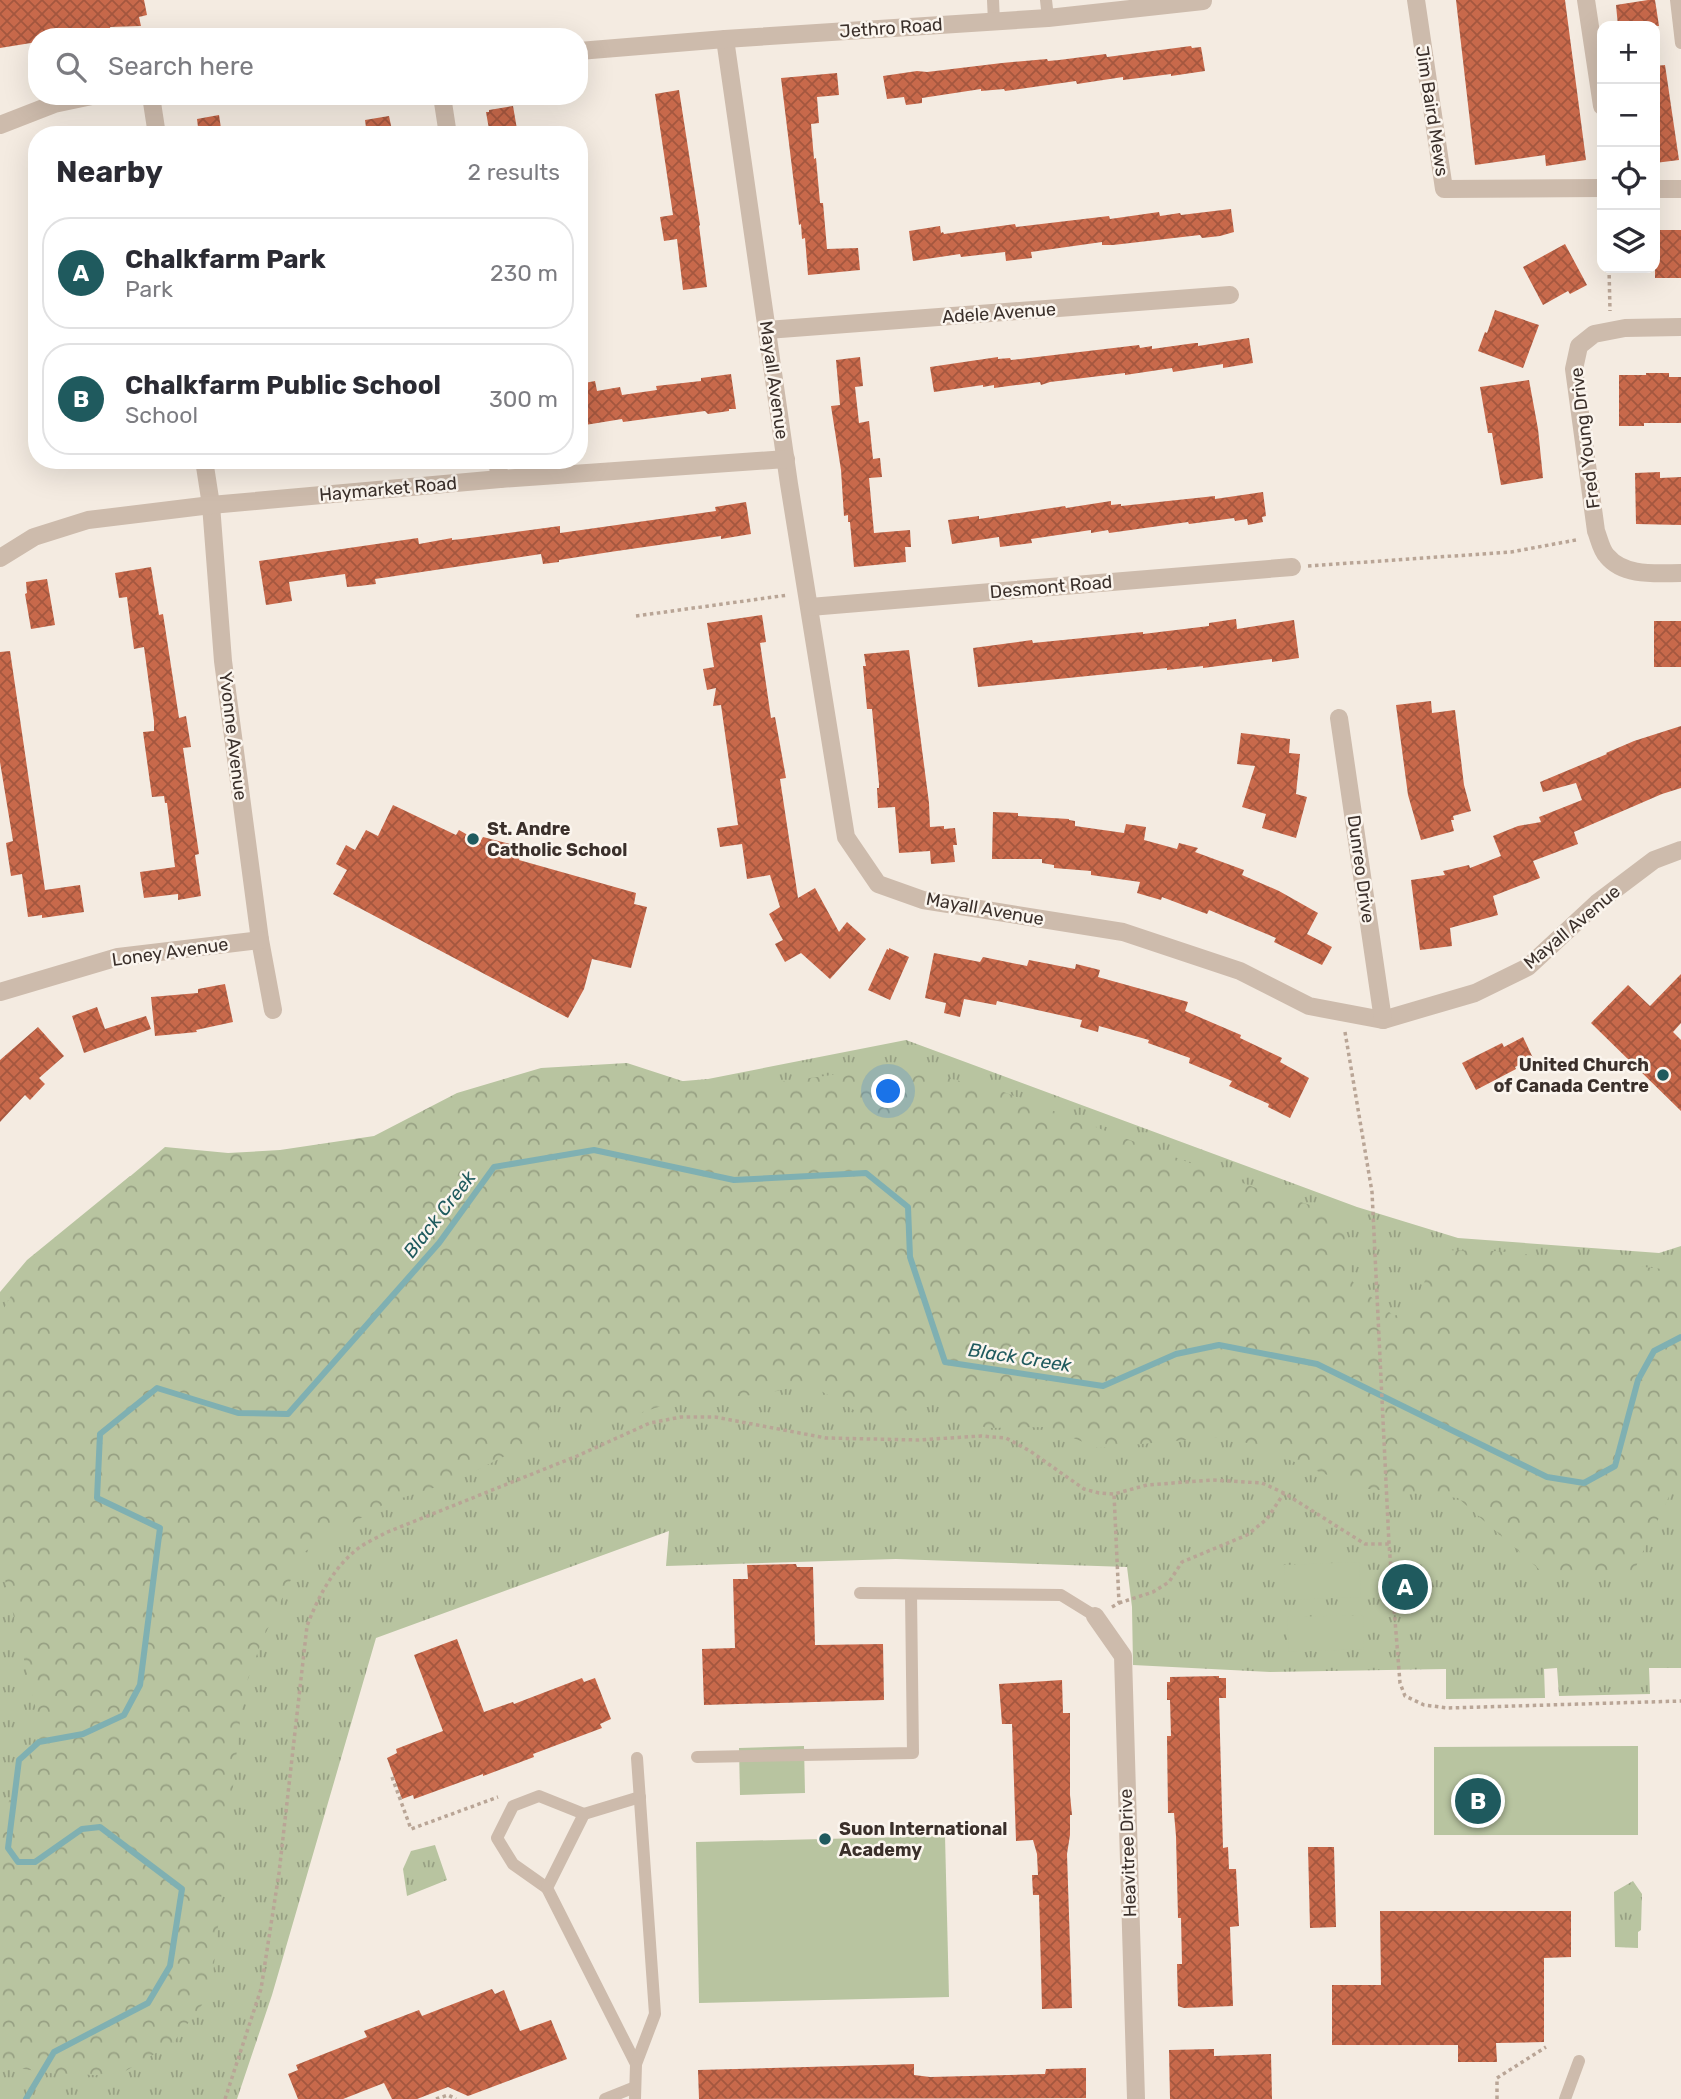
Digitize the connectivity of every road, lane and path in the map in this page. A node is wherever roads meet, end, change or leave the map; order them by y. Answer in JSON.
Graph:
{"nodes":[{"id":1,"x":993,"y":0,"type":"edge"},
{"id":2,"x":1416,"y":0,"type":"edge"},
{"id":3,"x":1586,"y":0,"type":"edge"},
{"id":4,"x":1676,"y":0,"type":"edge"},
{"id":5,"x":1203,"y":1,"type":"edge"},
{"id":6,"x":1047,"y":9,"type":"edge"},
{"id":7,"x":994,"y":22,"type":"junction"},
{"id":8,"x":725,"y":39,"type":"junction"},
{"id":9,"x":1681,"y":43,"type":"edge"},
{"id":10,"x":588,"y":50,"type":"edge"},
{"id":11,"x":1599,"y":84,"type":"edge"},
{"id":12,"x":51,"y":105,"type":"edge"},
{"id":13,"x":152,"y":105,"type":"edge"},
{"id":14,"x":443,"y":105,"type":"edge"},
{"id":15,"x":0,"y":125,"type":"edge"},
{"id":16,"x":156,"y":126,"type":"edge"},
{"id":17,"x":447,"y":126,"type":"edge"},
{"id":18,"x":1597,"y":188,"type":"edge"},
{"id":19,"x":1660,"y":189,"type":"edge"},
{"id":20,"x":1681,"y":189,"type":"edge"},
{"id":21,"x":1609,"y":273,"type":"edge"},
{"id":22,"x":1230,"y":295,"type":"dead end"},
{"id":23,"x":1681,"y":327,"type":"edge"},
{"id":24,"x":767,"y":330,"type":"junction"},
{"id":25,"x":1610,"y":331,"type":"junction"},
{"id":26,"x":786,"y":459,"type":"junction"},
{"id":27,"x":205,"y":469,"type":"edge"},
{"id":28,"x":498,"y":469,"type":"edge"},
{"id":29,"x":500,"y":479,"type":"junction"},
{"id":30,"x":211,"y":505,"type":"junction"},
{"id":31,"x":1606,"y":556,"type":"junction"},
{"id":32,"x":0,"y":558,"type":"edge"},
{"id":33,"x":1292,"y":567,"type":"joint"},
{"id":34,"x":1681,"y":573,"type":"edge"},
{"id":35,"x":809,"y":600,"type":"junction"},
{"id":36,"x":636,"y":616,"type":"dead end"},
{"id":37,"x":1339,"y":718,"type":"dead end"},
{"id":38,"x":1681,"y":850,"type":"edge"},
{"id":39,"x":260,"y":940,"type":"junction"},
{"id":40,"x":0,"y":992,"type":"edge"},
{"id":41,"x":273,"y":1010,"type":"dead end"},
{"id":42,"x":1341,"y":1012,"type":"junction"},
{"id":43,"x":1383,"y":1020,"type":"junction"},
{"id":44,"x":1284,"y":1493,"type":"junction"},
{"id":45,"x":1114,"y":1494,"type":"junction"},
{"id":46,"x":1389,"y":1544,"type":"junction"},
{"id":47,"x":860,"y":1593,"type":"dead end"},
{"id":48,"x":911,"y":1594,"type":"junction"},
{"id":49,"x":1119,"y":1603,"type":"junction"},
{"id":50,"x":1095,"y":1616,"type":"junction"},
{"id":51,"x":1681,"y":1701,"type":"edge"},
{"id":52,"x":697,"y":1757,"type":"dead end"},
{"id":53,"x":637,"y":1758,"type":"dead end"},
{"id":54,"x":392,"y":1777,"type":"dead end"},
{"id":55,"x":640,"y":1797,"type":"junction"},
{"id":56,"x":513,"y":1806,"type":"junction"},
{"id":57,"x":583,"y":1814,"type":"junction"},
{"id":58,"x":547,"y":1888,"type":"junction"},
{"id":59,"x":1546,"y":2047,"type":"dead end"},
{"id":60,"x":1579,"y":2061,"type":"dead end"},
{"id":61,"x":636,"y":2064,"type":"junction"},
{"id":62,"x":635,"y":2093,"type":"edge"},
{"id":63,"x":225,"y":2099,"type":"edge"},
{"id":64,"x":436,"y":2099,"type":"edge"},
{"id":65,"x":456,"y":2099,"type":"edge"},
{"id":66,"x":606,"y":2099,"type":"edge"},
{"id":67,"x":1136,"y":2099,"type":"edge"},
{"id":68,"x":1497,"y":2099,"type":"edge"},
{"id":69,"x":1565,"y":2099,"type":"edge"}],
"edges":[{"from":1,"to":7,"type":"lane"},
{"from":2,"to":18,"type":"street","name":"Jim Baird Mews"},
{"from":3,"to":11,"type":"street"},
{"from":4,"to":9,"type":"lane"},
{"from":5,"to":6,"type":"street","name":"Jethro Road"},
{"from":6,"to":7,"type":"street","name":"Jethro Road"},
{"from":7,"to":8,"type":"street","name":"Jethro Road"},
{"from":8,"to":10,"type":"street","name":"Jethro Road"},
{"from":8,"to":24,"type":"street","name":"Mayall Avenue"},
{"from":12,"to":15,"type":"street"},
{"from":13,"to":16,"type":"street"},
{"from":14,"to":17,"type":"street"},
{"from":19,"to":20,"type":"street"},
{"from":21,"to":25,"type":"path"},
{"from":22,"to":24,"type":"street","name":"Adele Avenue"},
{"from":23,"to":25,"type":"street","name":"Fred Young Drive"},
{"from":24,"to":26,"type":"street","name":"Mayall Avenue"},
{"from":25,"to":31,"type":"street","name":"Fred Young Drive"},
{"from":26,"to":29,"type":"street","name":"Haymarket Road"},
{"from":26,"to":35,"type":"street","name":"Mayall Avenue"},
{"from":27,"to":30,"type":"street","name":"Yvonne Avenue"},
{"from":28,"to":29,"type":"street"},
{"from":29,"to":30,"type":"street","name":"Haymarket Road"},
{"from":30,"to":32,"type":"street","name":"Haymarket Road"},
{"from":30,"to":39,"type":"street","name":"Yvonne Avenue"},
{"from":31,"to":33,"type":"path"},
{"from":31,"to":34,"type":"street"},
{"from":33,"to":35,"type":"street","name":"Desmont Road"},
{"from":35,"to":36,"type":"path"},
{"from":35,"to":42,"type":"street","name":"Mayall Avenue"},
{"from":37,"to":43,"type":"street","name":"Dunreo Drive"},
{"from":38,"to":43,"type":"street","name":"Mayall Avenue"},
{"from":39,"to":40,"type":"street","name":"Loney Avenue"},
{"from":39,"to":41,"type":"street","name":"Yvonne Avenue"},
{"from":42,"to":43,"type":"street","name":"Mayall Avenue"},
{"from":42,"to":46,"type":"path"},
{"from":44,"to":45,"type":"path"},
{"from":44,"to":46,"type":"path"},
{"from":44,"to":49,"type":"path"},
{"from":45,"to":49,"type":"path"},
{"from":45,"to":63,"type":"path"},
{"from":46,"to":51,"type":"path"},
{"from":47,"to":48,"type":"lane"},
{"from":48,"to":50,"type":"lane"},
{"from":48,"to":52,"type":"lane"},
{"from":49,"to":50,"type":"path"},
{"from":50,"to":67,"type":"street","name":"Heavitree Drive"},
{"from":53,"to":55,"type":"lane"},
{"from":54,"to":56,"type":"path"},
{"from":55,"to":57,"type":"lane"},
{"from":55,"to":61,"type":"lane"},
{"from":56,"to":57,"type":"lane"},
{"from":56,"to":58,"type":"lane"},
{"from":57,"to":58,"type":"lane"},
{"from":58,"to":61,"type":"lane"},
{"from":59,"to":68,"type":"path"},
{"from":60,"to":69,"type":"lane"},
{"from":61,"to":62,"type":"lane"},
{"from":62,"to":66,"type":"lane"},
{"from":64,"to":65,"type":"path"}]}
